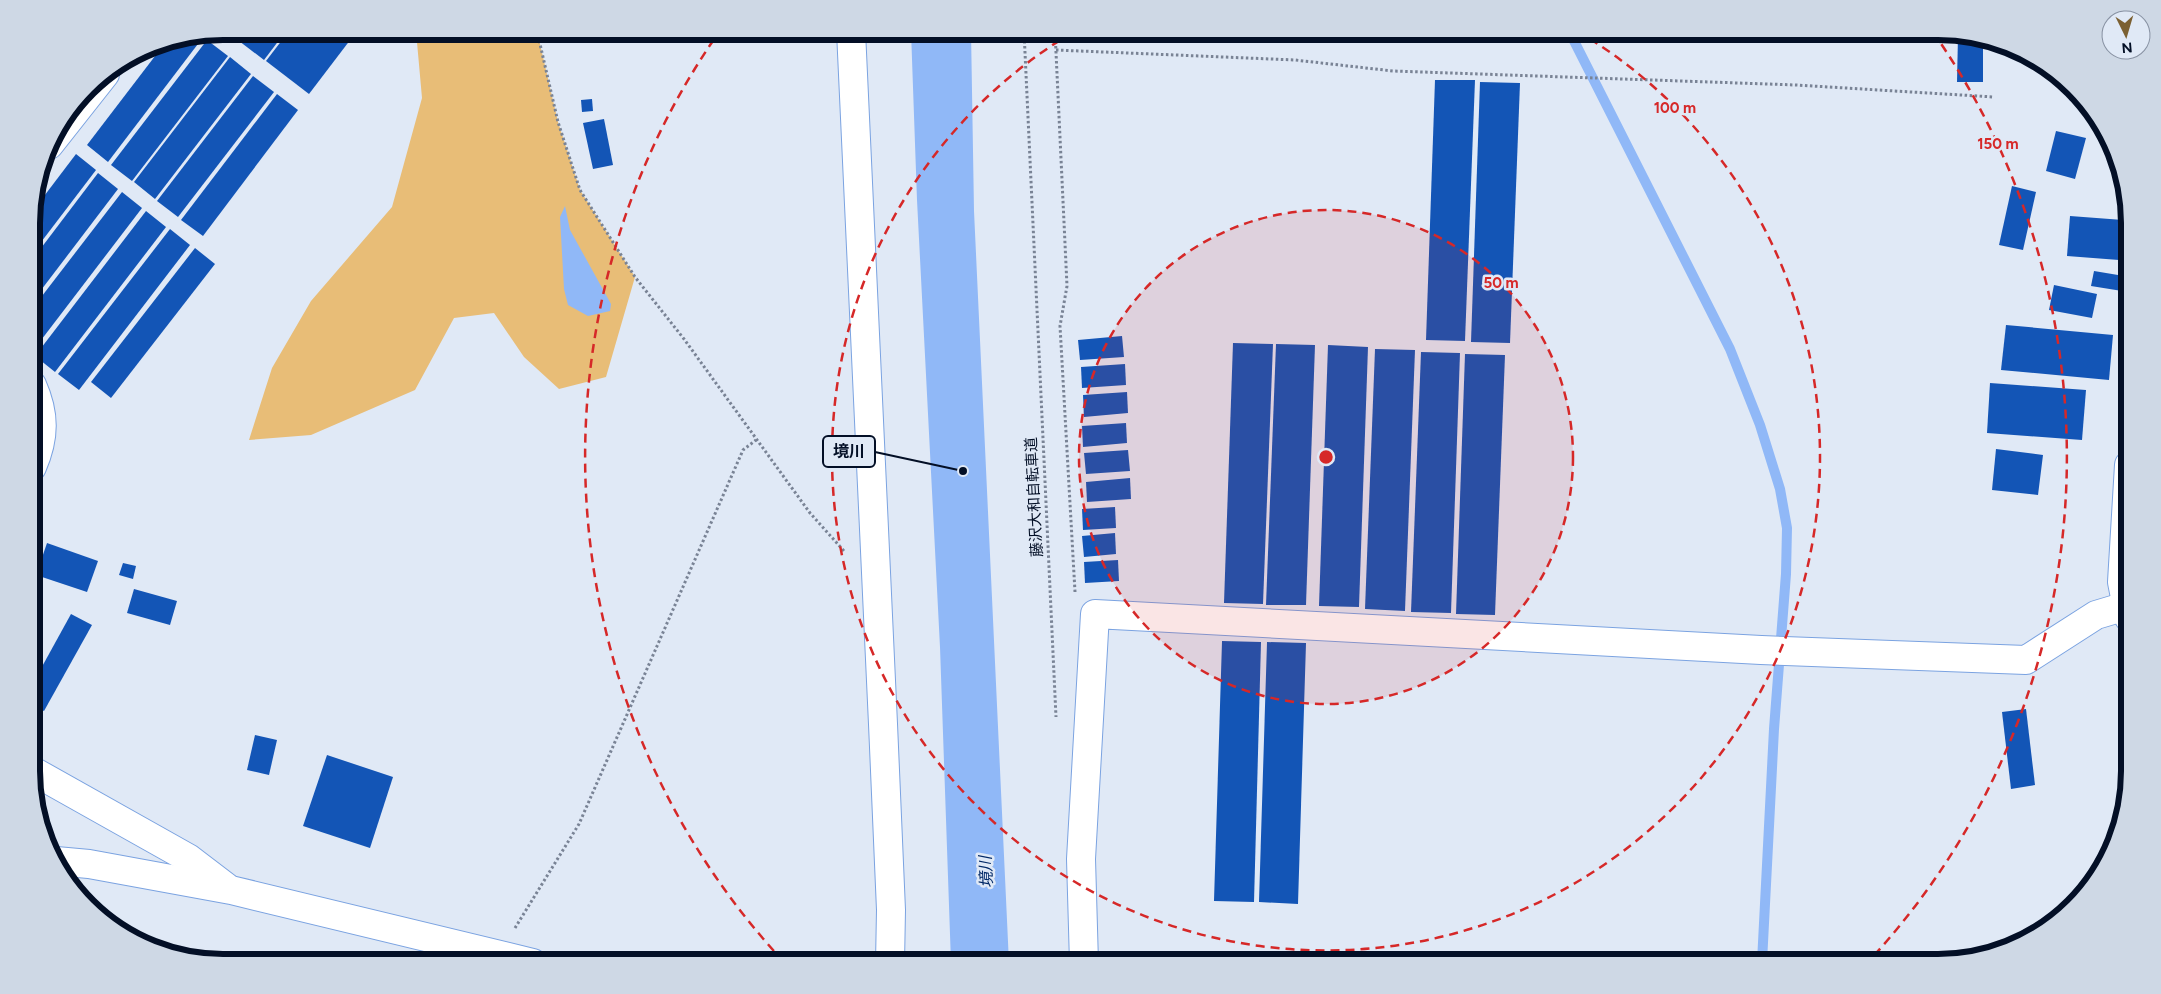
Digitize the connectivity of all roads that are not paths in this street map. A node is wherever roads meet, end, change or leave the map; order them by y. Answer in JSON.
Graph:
{"nodes":[{"id":1,"x":851,"y":40,"type":"edge"},
{"id":2,"x":40,"y":403,"type":"edge"},
{"id":3,"x":40,"y":441,"type":"edge"},
{"id":4,"x":2121,"y":613,"type":"edge"},
{"id":5,"x":40,"y":775,"type":"edge"},
{"id":6,"x":63,"y":862,"type":"edge"},
{"id":7,"x":231,"y":890,"type":"junction"},
{"id":8,"x":499,"y":954,"type":"edge"},
{"id":9,"x":890,"y":954,"type":"edge"},
{"id":10,"x":1084,"y":954,"type":"edge"}],
"edges":[{"from":1,"to":9,"type":"street"},
{"from":2,"to":3,"type":"street"},
{"from":4,"to":10,"type":"street"},
{"from":5,"to":7,"type":"street"},
{"from":6,"to":7,"type":"street"},
{"from":7,"to":8,"type":"street"}]}
